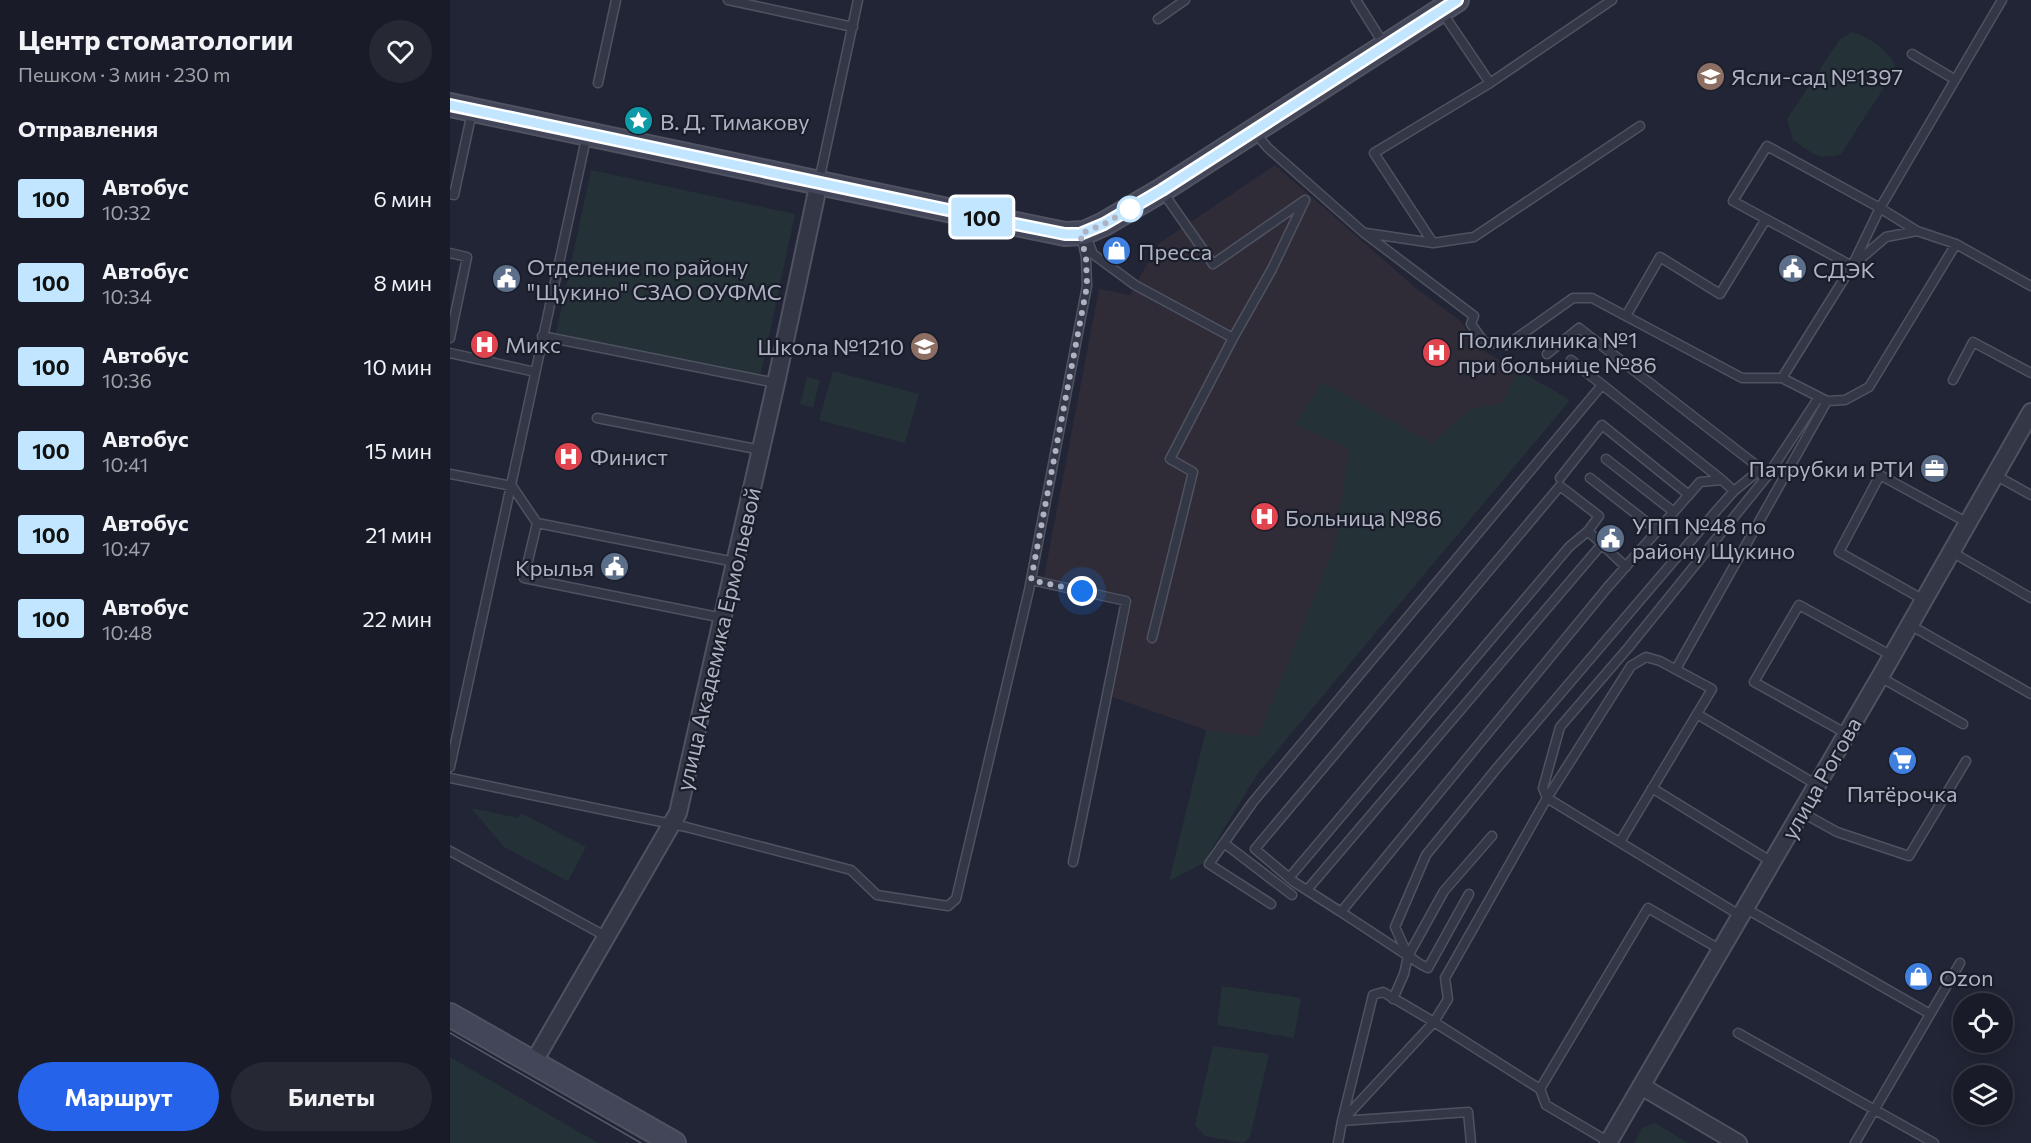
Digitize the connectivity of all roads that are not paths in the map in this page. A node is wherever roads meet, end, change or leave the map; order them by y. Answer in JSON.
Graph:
{"nodes":[{"id":1,"x":616,"y":0,"type":"edge"},
{"id":2,"x":728,"y":0,"type":"edge"},
{"id":3,"x":858,"y":0,"type":"edge"},
{"id":4,"x":1185,"y":0,"type":"edge"},
{"id":5,"x":1356,"y":0,"type":"edge"},
{"id":6,"x":1612,"y":0,"type":"edge"},
{"id":7,"x":2002,"y":0,"type":"edge"},
{"id":8,"x":1449,"y":5,"type":"edge"},
{"id":9,"x":1158,"y":19,"type":"dead end"},
{"id":10,"x":852,"y":27,"type":"junction"},
{"id":11,"x":1386,"y":46,"type":"junction"},
{"id":12,"x":1912,"y":54,"type":"dead end"},
{"id":13,"x":1954,"y":80,"type":"junction"},
{"id":14,"x":598,"y":82,"type":"dead end"},
{"id":15,"x":1490,"y":83,"type":"junction"},
{"id":16,"x":450,"y":105,"type":"edge"},
{"id":17,"x":472,"y":110,"type":"junction"},
{"id":18,"x":1640,"y":126,"type":"dead end"},
{"id":19,"x":1253,"y":130,"type":"junction"},
{"id":20,"x":587,"y":134,"type":"junction"},
{"id":21,"x":819,"y":182,"type":"junction"},
{"id":22,"x":1162,"y":190,"type":"junction"},
{"id":23,"x":450,"y":194,"type":"edge"},
{"id":24,"x":1880,"y":208,"type":"junction"},
{"id":25,"x":1766,"y":219,"type":"junction"},
{"id":26,"x":1917,"y":231,"type":"junction"},
{"id":27,"x":1363,"y":232,"type":"junction"},
{"id":28,"x":1082,"y":233,"type":"junction"},
{"id":29,"x":1433,"y":243,"type":"junction"},
{"id":30,"x":1956,"y":244,"type":"junction"},
{"id":31,"x":450,"y":253,"type":"edge"},
{"id":32,"x":1852,"y":266,"type":"junction"},
{"id":33,"x":2031,"y":286,"type":"edge"},
{"id":34,"x":1626,"y":316,"type":"junction"},
{"id":35,"x":542,"y":336,"type":"junction"},
{"id":36,"x":1233,"y":338,"type":"junction"},
{"id":37,"x":450,"y":339,"type":"edge"},
{"id":38,"x":450,"y":353,"type":"edge"},
{"id":39,"x":1547,"y":354,"type":"dead end"},
{"id":40,"x":1571,"y":360,"type":"dead end"},
{"id":41,"x":535,"y":372,"type":"junction"},
{"id":42,"x":2031,"y":373,"type":"edge"},
{"id":43,"x":1782,"y":378,"type":"junction"},
{"id":44,"x":1953,"y":380,"type":"dead end"},
{"id":45,"x":776,"y":383,"type":"junction"},
{"id":46,"x":1602,"y":385,"type":"junction"},
{"id":47,"x":1823,"y":399,"type":"junction"},
{"id":48,"x":2031,"y":412,"type":"edge"},
{"id":49,"x":597,"y":418,"type":"dead end"},
{"id":50,"x":761,"y":450,"type":"junction"},
{"id":51,"x":1606,"y":459,"type":"dead end"},
{"id":52,"x":1765,"y":472,"type":"junction"},
{"id":53,"x":450,"y":474,"type":"edge"},
{"id":54,"x":1995,"y":475,"type":"junction"},
{"id":55,"x":1560,"y":478,"type":"dead end"},
{"id":56,"x":1590,"y":478,"type":"dead end"},
{"id":57,"x":1722,"y":480,"type":"junction"},
{"id":58,"x":512,"y":486,"type":"junction"},
{"id":59,"x":1734,"y":491,"type":"junction"},
{"id":60,"x":1689,"y":495,"type":"junction"},
{"id":61,"x":2031,"y":495,"type":"edge"},
{"id":62,"x":1674,"y":512,"type":"junction"},
{"id":63,"x":537,"y":523,"type":"junction"},
{"id":64,"x":1968,"y":523,"type":"junction"},
{"id":65,"x":1588,"y":531,"type":"junction"},
{"id":66,"x":1658,"y":531,"type":"junction"},
{"id":67,"x":1602,"y":544,"type":"junction"},
{"id":68,"x":1952,"y":552,"type":"junction"},
{"id":69,"x":735,"y":562,"type":"junction"},
{"id":70,"x":1626,"y":567,"type":"junction"},
{"id":71,"x":1031,"y":580,"type":"junction"},
{"id":72,"x":2031,"y":597,"type":"edge"},
{"id":73,"x":1924,"y":600,"type":"junction"},
{"id":74,"x":723,"y":618,"type":"junction"},
{"id":75,"x":1910,"y":625,"type":"junction"},
{"id":76,"x":1152,"y":638,"type":"dead end"},
{"id":77,"x":1892,"y":656,"type":"junction"},
{"id":78,"x":1676,"y":669,"type":"junction"},
{"id":79,"x":1880,"y":677,"type":"junction"},
{"id":80,"x":2031,"y":694,"type":"edge"},
{"id":81,"x":1697,"y":714,"type":"junction"},
{"id":82,"x":1963,"y":724,"type":"dead end"},
{"id":83,"x":1847,"y":734,"type":"junction"},
{"id":84,"x":1966,"y":761,"type":"dead end"},
{"id":85,"x":450,"y":767,"type":"edge"},
{"id":86,"x":450,"y":778,"type":"edge"},
{"id":87,"x":1817,"y":785,"type":"junction"},
{"id":88,"x":1652,"y":788,"type":"junction"},
{"id":89,"x":1547,"y":798,"type":"junction"},
{"id":90,"x":1801,"y":812,"type":"junction"},
{"id":91,"x":672,"y":824,"type":"junction"},
{"id":92,"x":1492,"y":836,"type":"dead end"},
{"id":93,"x":1620,"y":842,"type":"junction"},
{"id":94,"x":1224,"y":843,"type":"junction"},
{"id":95,"x":450,"y":851,"type":"edge"},
{"id":96,"x":1073,"y":862,"type":"dead end"},
{"id":97,"x":1772,"y":862,"type":"junction"},
{"id":98,"x":1289,"y":878,"type":"junction"},
{"id":99,"x":1307,"y":890,"type":"junction"},
{"id":100,"x":1469,"y":894,"type":"dead end"},
{"id":101,"x":1292,"y":895,"type":"dead end"},
{"id":102,"x":1271,"y":904,"type":"dead end"},
{"id":103,"x":1341,"y":912,"type":"junction"},
{"id":104,"x":1743,"y":912,"type":"junction"},
{"id":105,"x":607,"y":937,"type":"junction"},
{"id":106,"x":1721,"y":950,"type":"junction"},
{"id":107,"x":1408,"y":956,"type":"junction"},
{"id":108,"x":1960,"y":963,"type":"dead end"},
{"id":109,"x":1393,"y":999,"type":"junction"},
{"id":110,"x":1930,"y":1014,"type":"junction"},
{"id":111,"x":450,"y":1015,"type":"edge"},
{"id":112,"x":1434,"y":1022,"type":"junction"},
{"id":113,"x":1738,"y":1033,"type":"dead end"},
{"id":114,"x":533,"y":1063,"type":"junction"},
{"id":115,"x":1641,"y":1086,"type":"junction"},
{"id":116,"x":1540,"y":1089,"type":"junction"},
{"id":117,"x":1874,"y":1109,"type":"junction"},
{"id":118,"x":1342,"y":1121,"type":"junction"},
{"id":119,"x":1733,"y":1141,"type":"edge"},
{"id":120,"x":674,"y":1143,"type":"edge"},
{"id":121,"x":1338,"y":1143,"type":"edge"},
{"id":122,"x":1471,"y":1143,"type":"edge"},
{"id":123,"x":1609,"y":1143,"type":"edge"},
{"id":124,"x":1856,"y":1143,"type":"edge"},
{"id":125,"x":1934,"y":1143,"type":"edge"}],
"edges":[{"from":1,"to":14,"type":"lane"},
{"from":2,"to":10,"type":"lane"},
{"from":3,"to":10,"type":"lane"},
{"from":4,"to":9,"type":"lane"},
{"from":5,"to":11,"type":"lane"},
{"from":6,"to":15,"type":"lane"},
{"from":7,"to":13,"type":"lane"},
{"from":8,"to":11,"type":"street"},
{"from":8,"to":15,"type":"lane"},
{"from":10,"to":21,"type":"lane"},
{"from":11,"to":19,"type":"street"},
{"from":12,"to":13,"type":"lane"},
{"from":13,"to":24,"type":"lane"},
{"from":15,"to":29,"type":"lane"},
{"from":16,"to":17,"type":"street"},
{"from":17,"to":20,"type":"street"},
{"from":17,"to":23,"type":"lane"},
{"from":18,"to":29,"type":"lane"},
{"from":19,"to":22,"type":"street"},
{"from":19,"to":27,"type":"lane"},
{"from":20,"to":21,"type":"street"},
{"from":20,"to":35,"type":"lane"},
{"from":21,"to":28,"type":"street"},
{"from":21,"to":45,"type":"street","name":"улица Академика Ермольевой"},
{"from":22,"to":28,"type":"street"},
{"from":22,"to":36,"type":"lane"},
{"from":24,"to":25,"type":"lane"},
{"from":24,"to":26,"type":"lane"},
{"from":24,"to":32,"type":"lane"},
{"from":25,"to":32,"type":"lane"},
{"from":25,"to":34,"type":"lane"},
{"from":26,"to":30,"type":"lane"},
{"from":26,"to":32,"type":"lane"},
{"from":27,"to":29,"type":"lane"},
{"from":27,"to":34,"type":"lane"},
{"from":28,"to":36,"type":"lane"},
{"from":28,"to":71,"type":"lane"},
{"from":30,"to":33,"type":"lane"},
{"from":30,"to":47,"type":"lane"},
{"from":31,"to":37,"type":"lane"},
{"from":32,"to":43,"type":"lane"},
{"from":34,"to":43,"type":"lane"},
{"from":35,"to":41,"type":"lane"},
{"from":35,"to":45,"type":"lane"},
{"from":36,"to":76,"type":"lane"},
{"from":38,"to":41,"type":"lane"},
{"from":39,"to":52,"type":"lane"},
{"from":40,"to":46,"type":"lane"},
{"from":41,"to":58,"type":"lane"},
{"from":42,"to":44,"type":"lane"},
{"from":43,"to":47,"type":"lane"},
{"from":45,"to":50,"type":"street","name":"улица Академика Ермольевой"},
{"from":46,"to":57,"type":"lane"},
{"from":46,"to":94,"type":"lane"},
{"from":47,"to":52,"type":"lane"},
{"from":47,"to":78,"type":"lane"},
{"from":48,"to":54,"type":"street","name":"улица Рогова"},
{"from":49,"to":50,"type":"lane"},
{"from":50,"to":69,"type":"street","name":"улица Академика Ермольевой"},
{"from":51,"to":62,"type":"lane"},
{"from":52,"to":59,"type":"lane"},
{"from":52,"to":89,"type":"lane"},
{"from":53,"to":58,"type":"lane"},
{"from":54,"to":61,"type":"lane"},
{"from":54,"to":64,"type":"street","name":"улица Рогова"},
{"from":55,"to":60,"type":"lane"},
{"from":56,"to":66,"type":"lane"},
{"from":57,"to":59,"type":"lane"},
{"from":57,"to":60,"type":"lane"},
{"from":58,"to":63,"type":"lane"},
{"from":58,"to":85,"type":"lane"},
{"from":59,"to":107,"type":"lane"},
{"from":60,"to":62,"type":"lane"},
{"from":62,"to":66,"type":"lane"},
{"from":63,"to":69,"type":"lane"},
{"from":63,"to":74,"type":"lane"},
{"from":64,"to":68,"type":"street","name":"улица Рогова"},
{"from":64,"to":73,"type":"lane"},
{"from":65,"to":67,"type":"lane"},
{"from":65,"to":98,"type":"lane"},
{"from":65,"to":98,"type":"lane"},
{"from":66,"to":70,"type":"lane"},
{"from":67,"to":70,"type":"lane"},
{"from":67,"to":99,"type":"lane"},
{"from":68,"to":72,"type":"lane"},
{"from":68,"to":73,"type":"street","name":"улица Рогова"},
{"from":69,"to":74,"type":"street","name":"улица Академика Ермольевой"},
{"from":70,"to":103,"type":"lane"},
{"from":71,"to":91,"type":"lane"},
{"from":71,"to":96,"type":"lane"},
{"from":73,"to":75,"type":"street","name":"улица Рогова"},
{"from":74,"to":91,"type":"street","name":"улица Академика Ермольевой"},
{"from":75,"to":77,"type":"street","name":"улица Рогова"},
{"from":75,"to":80,"type":"lane"},
{"from":77,"to":79,"type":"street","name":"улица Рогова"},
{"from":77,"to":83,"type":"lane"},
{"from":78,"to":81,"type":"lane"},
{"from":78,"to":89,"type":"lane"},
{"from":79,"to":82,"type":"lane"},
{"from":79,"to":83,"type":"street","name":"улица Рогова"},
{"from":81,"to":87,"type":"lane"},
{"from":81,"to":88,"type":"lane"},
{"from":83,"to":87,"type":"street","name":"улица Рогова"},
{"from":84,"to":90,"type":"lane"},
{"from":86,"to":91,"type":"lane"},
{"from":87,"to":90,"type":"street","name":"улица Рогова"},
{"from":88,"to":93,"type":"lane"},
{"from":88,"to":97,"type":"lane"},
{"from":89,"to":93,"type":"lane"},
{"from":89,"to":112,"type":"lane"},
{"from":90,"to":97,"type":"street","name":"улица Рогова"},
{"from":91,"to":105,"type":"street","name":"улица Академика Ермольевой"},
{"from":92,"to":107,"type":"lane"},
{"from":93,"to":104,"type":"lane"},
{"from":94,"to":101,"type":"lane"},
{"from":94,"to":102,"type":"lane"},
{"from":95,"to":105,"type":"lane"},
{"from":97,"to":104,"type":"street","name":"улица Рогова"},
{"from":98,"to":99,"type":"lane"},
{"from":99,"to":103,"type":"lane"},
{"from":100,"to":107,"type":"lane"},
{"from":103,"to":107,"type":"lane"},
{"from":104,"to":106,"type":"street","name":"улица Рогова"},
{"from":104,"to":110,"type":"lane"},
{"from":105,"to":114,"type":"street","name":"улица Академика Ермольевой"},
{"from":106,"to":115,"type":"street","name":"улица Рогова"},
{"from":106,"to":116,"type":"lane"},
{"from":107,"to":109,"type":"lane"},
{"from":108,"to":110,"type":"lane"},
{"from":109,"to":112,"type":"lane"},
{"from":109,"to":118,"type":"lane"},
{"from":110,"to":117,"type":"lane"},
{"from":111,"to":114,"type":"street"},
{"from":112,"to":116,"type":"lane"},
{"from":112,"to":118,"type":"lane"},
{"from":113,"to":117,"type":"lane"},
{"from":114,"to":120,"type":"street"},
{"from":115,"to":119,"type":"street"},
{"from":115,"to":123,"type":"street","name":"улица Рогова"},
{"from":116,"to":123,"type":"lane"},
{"from":117,"to":124,"type":"lane"},
{"from":117,"to":125,"type":"lane"},
{"from":118,"to":121,"type":"lane"},
{"from":118,"to":122,"type":"lane"}]}
